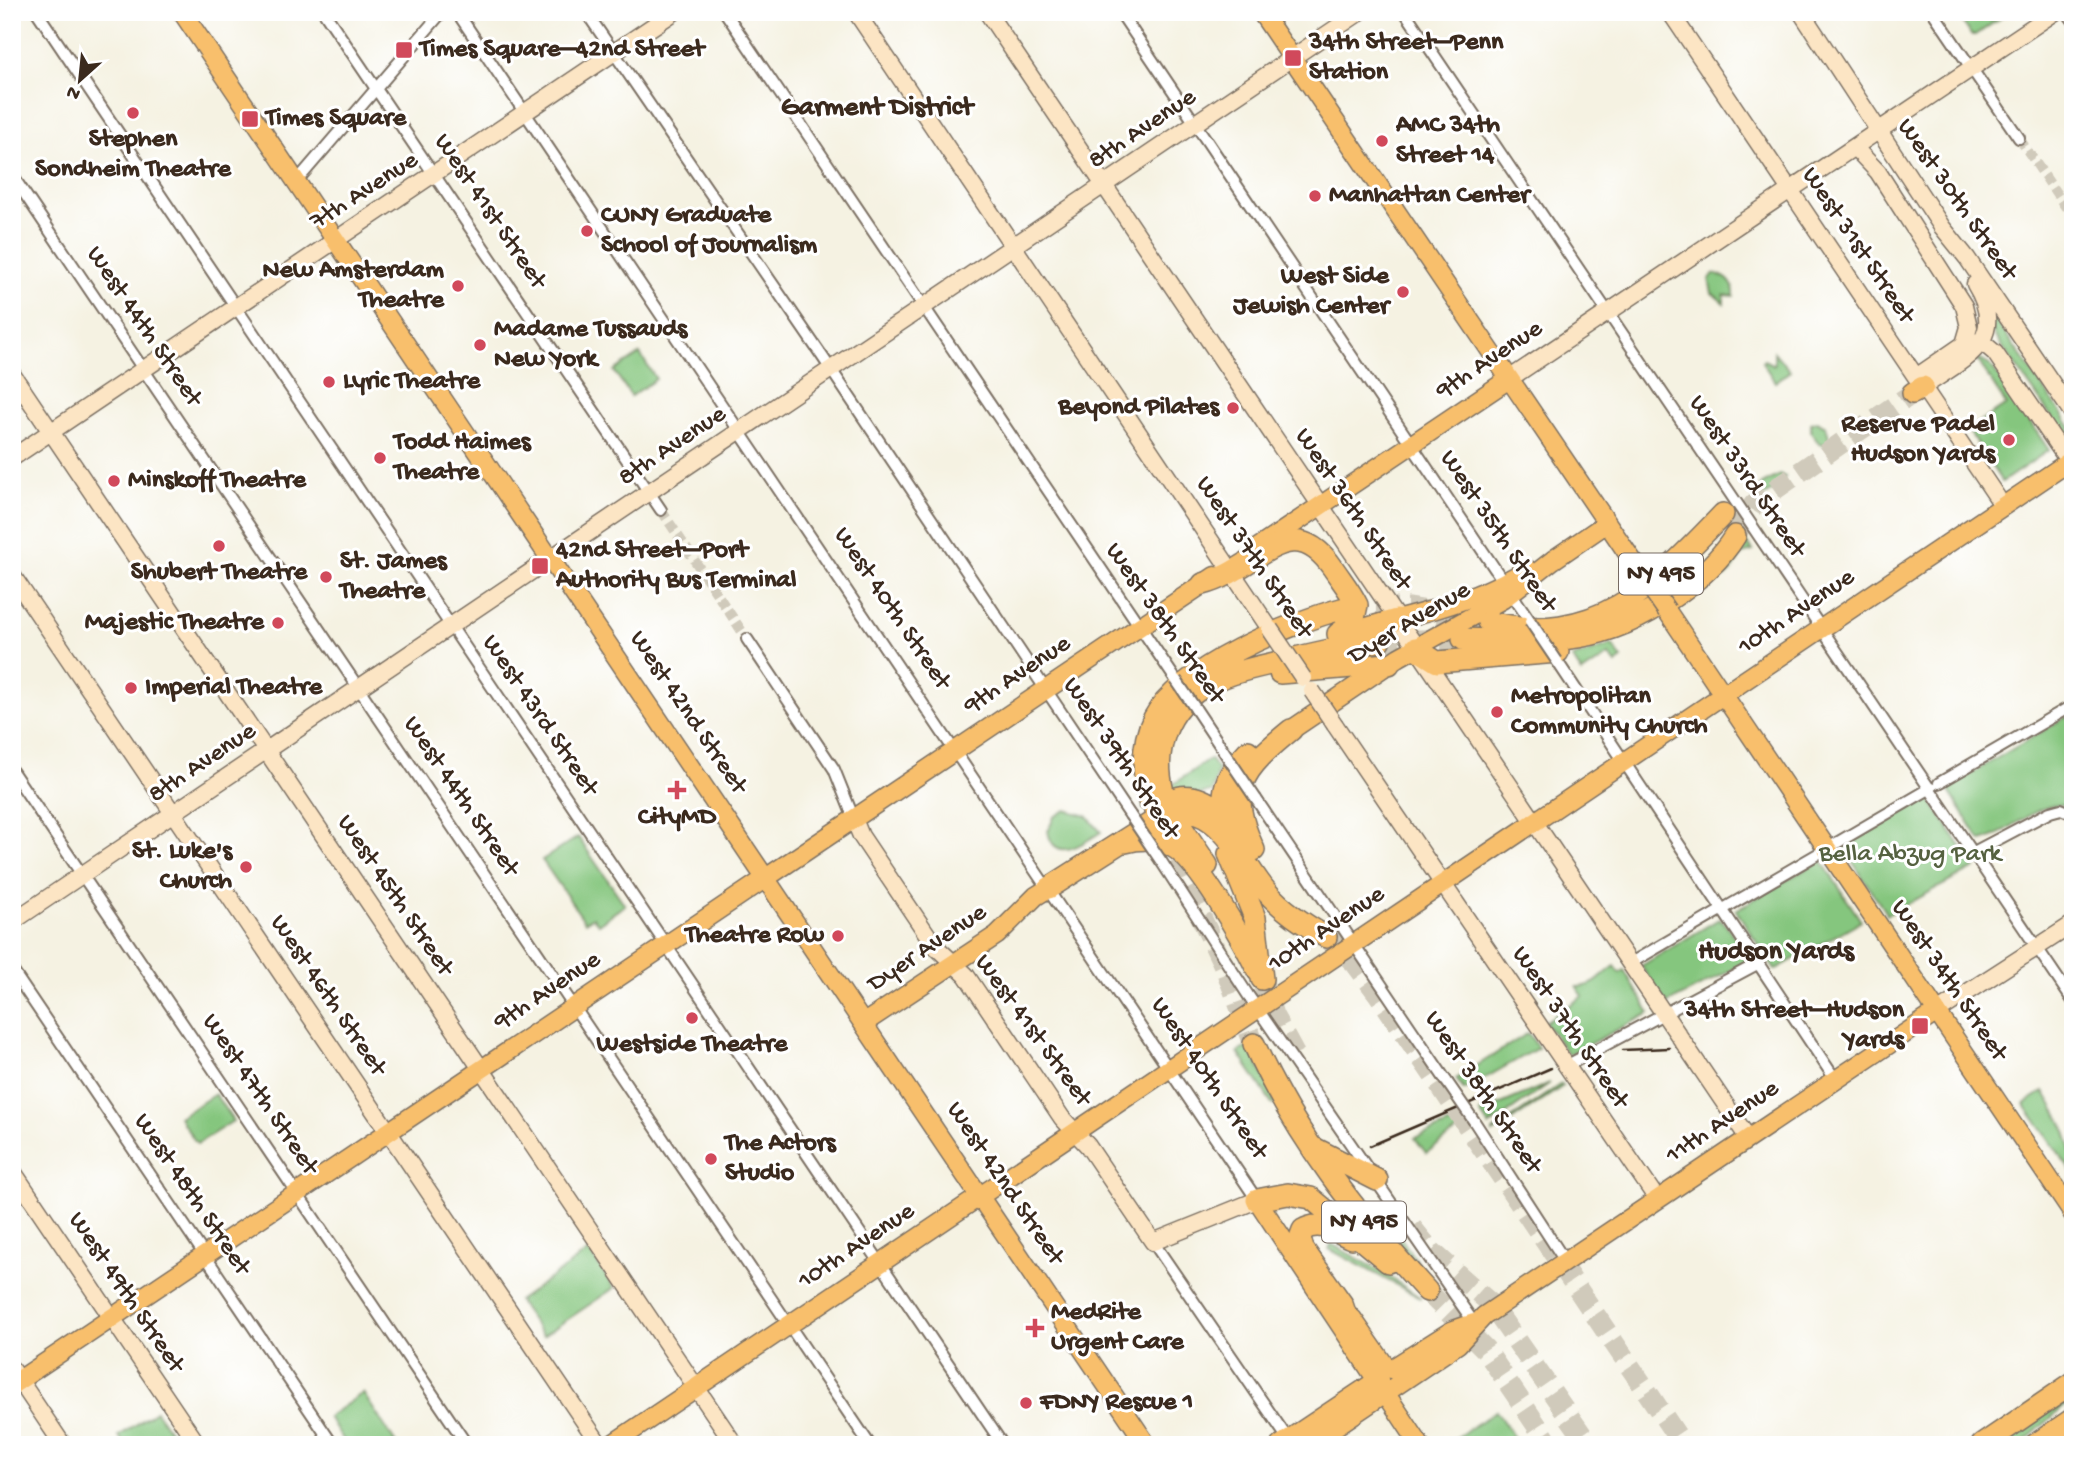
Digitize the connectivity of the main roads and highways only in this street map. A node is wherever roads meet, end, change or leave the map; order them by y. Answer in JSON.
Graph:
{"nodes":[{"id":1,"x":182,"y":12,"type":"edge"},
{"id":2,"x":674,"y":12,"type":"edge"},
{"id":3,"x":856,"y":12,"type":"edge"},
{"id":4,"x":987,"y":12,"type":"edge"},
{"id":5,"x":1261,"y":12,"type":"edge"},
{"id":6,"x":1360,"y":12,"type":"edge"},
{"id":7,"x":1670,"y":12,"type":"edge"},
{"id":8,"x":1801,"y":12,"type":"edge"},
{"id":9,"x":2055,"y":12,"type":"edge"},
{"id":10,"x":1293,"y":58,"type":"junction"},
{"id":11,"x":1879,"y":131,"type":"junction"},
{"id":12,"x":1855,"y":148,"type":"junction"},
{"id":13,"x":1104,"y":185,"type":"junction"},
{"id":14,"x":1791,"y":191,"type":"junction"},
{"id":15,"x":1942,"y":227,"type":"junction"},
{"id":16,"x":336,"y":240,"type":"junction"},
{"id":17,"x":1014,"y":246,"type":"junction"},
{"id":18,"x":1982,"y":342,"type":"junction"},
{"id":19,"x":1964,"y":344,"type":"junction"},
{"id":20,"x":12,"y":374,"type":"edge"},
{"id":21,"x":1508,"y":379,"type":"junction"},
{"id":22,"x":1915,"y":385,"type":"junction"},
{"id":23,"x":2073,"y":414,"type":"edge"},
{"id":24,"x":51,"y":432,"type":"junction"},
{"id":25,"x":12,"y":458,"type":"edge"},
{"id":26,"x":2071,"y":461,"type":"edge"},
{"id":27,"x":1320,"y":506,"type":"junction"},
{"id":28,"x":2003,"y":506,"type":"junction"},
{"id":29,"x":1730,"y":509,"type":"road end"},
{"id":30,"x":1607,"y":523,"type":"junction"},
{"id":31,"x":551,"y":559,"type":"junction"},
{"id":32,"x":1231,"y":570,"type":"junction"},
{"id":33,"x":12,"y":575,"type":"edge"},
{"id":34,"x":1203,"y":584,"type":"joint"},
{"id":35,"x":1507,"y":588,"type":"junction"},
{"id":36,"x":1345,"y":608,"type":"tunnel mouth"},
{"id":37,"x":1643,"y":618,"type":"junction"},
{"id":38,"x":1396,"y":620,"type":"junction"},
{"id":39,"x":1489,"y":622,"type":"tunnel mouth"},
{"id":40,"x":1589,"y":629,"type":"junction"},
{"id":41,"x":1338,"y":634,"type":"junction"},
{"id":42,"x":1463,"y":639,"type":"tunnel mouth"},
{"id":43,"x":1379,"y":641,"type":"tunnel mouth"},
{"id":44,"x":1415,"y":648,"type":"junction"},
{"id":45,"x":1389,"y":664,"type":"junction"},
{"id":46,"x":1198,"y":674,"type":"junction"},
{"id":47,"x":1233,"y":675,"type":"junction"},
{"id":48,"x":1723,"y":695,"type":"junction"},
{"id":49,"x":1164,"y":704,"type":"junction"},
{"id":50,"x":1291,"y":730,"type":"junction"},
{"id":51,"x":267,"y":750,"type":"junction"},
{"id":52,"x":1158,"y":762,"type":"junction"},
{"id":53,"x":174,"y":813,"type":"junction"},
{"id":54,"x":1225,"y":813,"type":"junction"},
{"id":55,"x":854,"y":819,"type":"junction"},
{"id":56,"x":1534,"y":822,"type":"junction"},
{"id":57,"x":1182,"y":828,"type":"dead end"},
{"id":58,"x":1128,"y":830,"type":"junction"},
{"id":59,"x":1254,"y":850,"type":"junction"},
{"id":60,"x":767,"y":878,"type":"junction"},
{"id":61,"x":1444,"y":883,"type":"junction"},
{"id":62,"x":1049,"y":888,"type":"joint"},
{"id":63,"x":12,"y":922,"type":"edge"},
{"id":64,"x":2073,"y":924,"type":"edge"},
{"id":65,"x":955,"y":964,"type":"junction"},
{"id":66,"x":1262,"y":979,"type":"junction"},
{"id":67,"x":1937,"y":1012,"type":"junction"},
{"id":68,"x":864,"y":1023,"type":"junction"},
{"id":69,"x":1254,"y":1044,"type":"tunnel mouth"},
{"id":70,"x":482,"y":1069,"type":"junction"},
{"id":71,"x":389,"y":1131,"type":"junction"},
{"id":72,"x":1075,"y":1132,"type":"junction"},
{"id":73,"x":1748,"y":1138,"type":"junction"},
{"id":74,"x":1310,"y":1145,"type":"junction"},
{"id":75,"x":12,"y":1170,"type":"edge"},
{"id":76,"x":1377,"y":1181,"type":"road end"},
{"id":77,"x":981,"y":1195,"type":"junction"},
{"id":78,"x":1657,"y":1199,"type":"junction"},
{"id":79,"x":1257,"y":1200,"type":"junction"},
{"id":80,"x":2073,"y":1214,"type":"edge"},
{"id":81,"x":1360,"y":1241,"type":"junction"},
{"id":82,"x":1342,"y":1304,"type":"junction"},
{"id":83,"x":112,"y":1318,"type":"junction"},
{"id":84,"x":1475,"y":1323,"type":"junction"},
{"id":85,"x":1357,"y":1348,"type":"junction"},
{"id":86,"x":15,"y":1378,"type":"edge"},
{"id":87,"x":1384,"y":1380,"type":"junction"},
{"id":88,"x":2073,"y":1383,"type":"edge"},
{"id":89,"x":697,"y":1387,"type":"junction"},
{"id":90,"x":2073,"y":1419,"type":"edge"},
{"id":91,"x":1286,"y":1443,"type":"edge"},
{"id":92,"x":63,"y":1445,"type":"edge"},
{"id":93,"x":198,"y":1445,"type":"edge"},
{"id":94,"x":600,"y":1445,"type":"edge"},
{"id":95,"x":611,"y":1445,"type":"edge"},
{"id":96,"x":735,"y":1445,"type":"edge"},
{"id":97,"x":1147,"y":1445,"type":"edge"},
{"id":98,"x":1308,"y":1445,"type":"edge"},
{"id":99,"x":1420,"y":1445,"type":"edge"},
{"id":100,"x":1982,"y":1445,"type":"edge"},
{"id":101,"x":2035,"y":1445,"type":"edge"}],
"edges":[{"from":1,"to":16,"type":"main road","name":"West 42nd Street"},
{"from":2,"to":16,"type":"main road","name":"7th Avenue"},
{"from":3,"to":17,"type":"main road","name":"West 37th Street"},
{"from":4,"to":13,"type":"main road","name":"West 36th Street"},
{"from":5,"to":10,"type":"main road","name":"West 34th Street"},
{"from":6,"to":10,"type":"main road","name":"8th Avenue"},
{"from":7,"to":14,"type":"main road","name":"West 31st Street"},
{"from":8,"to":11,"type":"main road","name":"West 30th Street"},
{"from":9,"to":11,"type":"main road","name":"9th Avenue"},
{"from":10,"to":13,"type":"main road","name":"8th Avenue"},
{"from":10,"to":21,"type":"main road","name":"West 34th Street"},
{"from":11,"to":12,"type":"main road","name":"9th Avenue"},
{"from":11,"to":15,"type":"main road","name":"West 30th Street"},
{"from":12,"to":14,"type":"main road","name":"9th Avenue"},
{"from":12,"to":19,"type":"main road","name":"West 30th Street"},
{"from":13,"to":17,"type":"main road","name":"8th Avenue"},
{"from":13,"to":27,"type":"main road","name":"West 36th Street"},
{"from":14,"to":21,"type":"main road","name":"9th Avenue"},
{"from":14,"to":22,"type":"main road","name":"West 31st Street"},
{"from":15,"to":18,"type":"main road"},
{"from":15,"to":23,"type":"main road","name":"West 30th Street"},
{"from":16,"to":24,"type":"main road","name":"7th Avenue"},
{"from":16,"to":31,"type":"main road","name":"West 42nd Street"},
{"from":17,"to":31,"type":"main road","name":"8th Avenue"},
{"from":17,"to":32,"type":"main road","name":"West 37th Street"},
{"from":18,"to":19,"type":"main road"},
{"from":18,"to":22,"type":"main road"},
{"from":18,"to":26,"type":"main road"},
{"from":19,"to":22,"type":"main road"},
{"from":20,"to":24,"type":"main road","name":"West 45th Street"},
{"from":21,"to":27,"type":"main road","name":"9th Avenue"},
{"from":21,"to":30,"type":"main road","name":"West 34th Street"},
{"from":22,"to":28,"type":"main road","name":"West 31st Street"},
{"from":24,"to":25,"type":"main road","name":"7th Avenue"},
{"from":24,"to":51,"type":"main road","name":"West 45th Street"},
{"from":26,"to":28,"type":"main road","name":"10th Avenue"},
{"from":27,"to":32,"type":"main road","name":"9th Avenue"},
{"from":27,"to":38,"type":"main road","name":"West 36th Street"},
{"from":28,"to":48,"type":"main road","name":"10th Avenue"},
{"from":29,"to":40,"type":"highway"},
{"from":30,"to":35,"type":"main road","name":"Dyer Avenue"},
{"from":30,"to":48,"type":"main road","name":"West 34th Street","bridge":true},
{"from":31,"to":51,"type":"main road","name":"8th Avenue"},
{"from":31,"to":60,"type":"main road","name":"West 42nd Street"},
{"from":32,"to":34,"type":"highway"},
{"from":32,"to":41,"type":"highway"},
{"from":32,"to":61,"type":"main road","name":"West 37th Street","bridge":true},
{"from":33,"to":53,"type":"main road","name":"West 46th Street"},
{"from":34,"to":55,"type":"main road","name":"9th Avenue"},
{"from":35,"to":38,"type":"main road","name":"Dyer Avenue"},
{"from":35,"to":44,"type":"main road","name":"Dyer Avenue"},
{"from":36,"to":46,"type":"highway"},
{"from":37,"to":40,"type":"highway","number":"NY 495"},
{"from":37,"to":40,"type":"highway","number":"NY 495"},
{"from":37,"to":44,"type":"highway"},
{"from":38,"to":41,"type":"highway"},
{"from":38,"to":44,"type":"main road","name":"West 36th Street"},
{"from":39,"to":40,"type":"highway","number":"NY 495"},
{"from":40,"to":42,"type":"highway","number":"NY 495"},
{"from":41,"to":46,"type":"highway"},
{"from":43,"to":47,"type":"highway"},
{"from":44,"to":45,"type":"main road","name":"Dyer Avenue"},
{"from":44,"to":56,"type":"main road","name":"West 36th Street"},
{"from":45,"to":47,"type":"highway"},
{"from":45,"to":50,"type":"main road","name":"Dyer Avenue"},
{"from":46,"to":49,"type":"highway"},
{"from":47,"to":52,"type":"highway"},
{"from":48,"to":56,"type":"main road","name":"10th Avenue"},
{"from":48,"to":67,"type":"main road","name":"West 34th Street"},
{"from":49,"to":52,"type":"highway"},
{"from":49,"to":52,"type":"highway"},
{"from":50,"to":54,"type":"highway"},
{"from":50,"to":59,"type":"highway"},
{"from":51,"to":53,"type":"main road","name":"8th Avenue"},
{"from":51,"to":70,"type":"main road","name":"West 45th Street"},
{"from":53,"to":63,"type":"main road","name":"8th Avenue"},
{"from":53,"to":71,"type":"main road","name":"West 46th Street"},
{"from":54,"to":58,"type":"highway"},
{"from":54,"to":59,"type":"highway"},
{"from":55,"to":60,"type":"main road","name":"9th Avenue"},
{"from":55,"to":65,"type":"main road","name":"West 41st Street"},
{"from":56,"to":61,"type":"main road","name":"10th Avenue"},
{"from":56,"to":73,"type":"main road","name":"West 36th Street"},
{"from":57,"to":66,"type":"highway"},
{"from":58,"to":59,"type":"highway"},
{"from":58,"to":62,"type":"highway"},
{"from":58,"to":66,"type":"highway"},
{"from":58,"to":66,"type":"highway"},
{"from":60,"to":68,"type":"main road","name":"West 42nd Street"},
{"from":60,"to":70,"type":"main road","name":"9th Avenue"},
{"from":61,"to":72,"type":"main road","name":"10th Avenue"},
{"from":61,"to":78,"type":"main road","name":"West 37th Street"},
{"from":62,"to":65,"type":"main road","name":"Dyer Avenue"},
{"from":64,"to":67,"type":"main road","name":"11th Avenue"},
{"from":65,"to":68,"type":"main road","name":"Dyer Avenue"},
{"from":65,"to":72,"type":"main road","name":"West 41st Street"},
{"from":67,"to":73,"type":"main road","name":"11th Avenue"},
{"from":67,"to":80,"type":"main road","name":"West 34th Street"},
{"from":68,"to":77,"type":"main road","name":"West 42nd Street"},
{"from":69,"to":74,"type":"highway","number":"NY 495"},
{"from":70,"to":71,"type":"main road","name":"9th Avenue"},
{"from":70,"to":89,"type":"main road","name":"West 45th Street"},
{"from":71,"to":83,"type":"main road","name":"9th Avenue"},
{"from":71,"to":94,"type":"main road","name":"West 46th Street"},
{"from":72,"to":77,"type":"main road","name":"10th Avenue"},
{"from":72,"to":79,"type":"main road","name":"West 41st Street"},
{"from":73,"to":78,"type":"main road","name":"11th Avenue"},
{"from":74,"to":76,"type":"highway"},
{"from":74,"to":81,"type":"highway","number":"NY 495"},
{"from":75,"to":83,"type":"main road","name":"West 49th Street"},
{"from":77,"to":89,"type":"main road","name":"10th Avenue"},
{"from":77,"to":97,"type":"main road","name":"West 42nd Street"},
{"from":78,"to":84,"type":"main road","name":"11th Avenue"},
{"from":79,"to":81,"type":"highway"},
{"from":79,"to":85,"type":"main road","name":"West 40th Street"},
{"from":81,"to":82,"type":"highway"},
{"from":82,"to":85,"type":"highway"},
{"from":82,"to":87,"type":"main road","name":"West 40th Street"},
{"from":83,"to":86,"type":"main road","name":"9th Avenue"},
{"from":83,"to":93,"type":"main road","name":"West 49th Street"},
{"from":84,"to":87,"type":"main road","name":"11th Avenue"},
{"from":84,"to":87,"type":"main road","name":"11th Avenue"},
{"from":85,"to":87,"type":"main road","name":"West 40th Street"},
{"from":86,"to":92,"type":"main road"},
{"from":87,"to":91,"type":"main road","name":"11th Avenue"},
{"from":87,"to":98,"type":"main road","name":"11th Avenue"},
{"from":87,"to":99,"type":"main road","name":"West 40th Street"},
{"from":88,"to":100,"type":"highway"},
{"from":89,"to":95,"type":"main road","name":"10th Avenue"},
{"from":89,"to":96,"type":"main road","name":"West 45th Street"},
{"from":90,"to":101,"type":"highway"}]}
